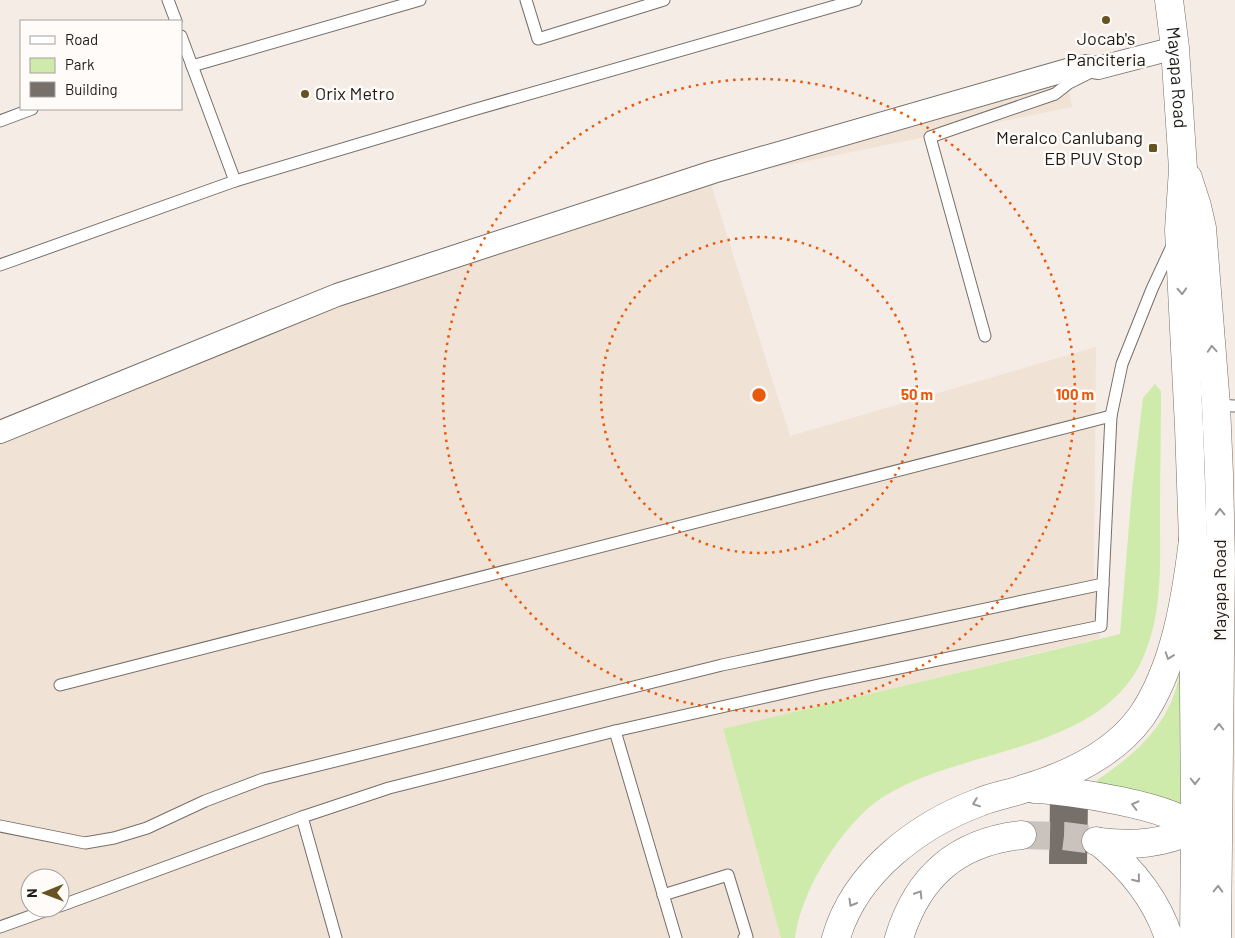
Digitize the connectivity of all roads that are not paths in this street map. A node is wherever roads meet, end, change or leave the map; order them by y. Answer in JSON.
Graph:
{"nodes":[{"id":1,"x":168,"y":0,"type":"edge"},
{"id":2,"x":420,"y":0,"type":"edge"},
{"id":3,"x":526,"y":0,"type":"edge"},
{"id":4,"x":664,"y":0,"type":"edge"},
{"id":5,"x":856,"y":0,"type":"edge"},
{"id":6,"x":1169,"y":0,"type":"edge"},
{"id":7,"x":176,"y":20,"type":"edge"},
{"id":8,"x":1175,"y":48,"type":"junction"},
{"id":9,"x":184,"y":54,"type":"edge"},
{"id":10,"x":192,"y":66,"type":"junction"},
{"id":11,"x":1098,"y":68,"type":"junction"},
{"id":12,"x":29,"y":110,"type":"edge"},
{"id":13,"x":0,"y":120,"type":"edge"},
{"id":14,"x":235,"y":181,"type":"junction"},
{"id":15,"x":1190,"y":229,"type":"junction"},
{"id":16,"x":0,"y":265,"type":"edge"},
{"id":17,"x":985,"y":336,"type":"dead end"},
{"id":18,"x":1225,"y":405,"type":"edge"},
{"id":19,"x":1111,"y":416,"type":"junction"},
{"id":20,"x":0,"y":432,"type":"edge"},
{"id":21,"x":1193,"y":540,"type":"junction"},
{"id":22,"x":1103,"y":584,"type":"junction"},
{"id":23,"x":60,"y":685,"type":"dead end"},
{"id":24,"x":615,"y":731,"type":"junction"},
{"id":25,"x":1023,"y":790,"type":"junction"},
{"id":26,"x":302,"y":817,"type":"junction"},
{"id":27,"x":0,"y":826,"type":"edge"},
{"id":28,"x":1207,"y":829,"type":"junction"},
{"id":29,"x":1022,"y":835,"type":"tunnel mouth"},
{"id":30,"x":663,"y":895,"type":"junction"},
{"id":31,"x":70,"y":902,"type":"edge"},
{"id":32,"x":26,"y":918,"type":"edge"},
{"id":33,"x":0,"y":928,"type":"edge"},
{"id":34,"x":336,"y":938,"type":"edge"},
{"id":35,"x":676,"y":938,"type":"edge"},
{"id":36,"x":744,"y":938,"type":"edge"},
{"id":37,"x":836,"y":938,"type":"edge"},
{"id":38,"x":899,"y":938,"type":"edge"},
{"id":39,"x":1169,"y":938,"type":"edge"},
{"id":40,"x":1194,"y":938,"type":"edge"},
{"id":41,"x":1217,"y":938,"type":"edge"}],
"edges":[{"from":1,"to":7,"type":"lane"},
{"from":2,"to":10,"type":"lane"},
{"from":3,"to":4,"type":"lane"},
{"from":5,"to":14,"type":"lane"},
{"from":6,"to":8,"type":"main road","name":"Mayapa Road"},
{"from":8,"to":11,"type":"street"},
{"from":8,"to":15,"type":"main road","name":"Mayapa Road"},
{"from":9,"to":10,"type":"lane"},
{"from":10,"to":14,"type":"lane"},
{"from":11,"to":17,"type":"lane"},
{"from":11,"to":20,"type":"street"},
{"from":12,"to":13,"type":"lane"},
{"from":14,"to":16,"type":"lane"},
{"from":18,"to":15,"type":"main road","name":"Mayapa Road","one_way":true},
{"from":15,"to":19,"type":"lane"},
{"from":15,"to":21,"type":"main road","name":"Mayapa Road","one_way":true},
{"from":28,"to":18,"type":"main road","name":"Mayapa Road","one_way":true},
{"from":19,"to":22,"type":"lane"},
{"from":19,"to":23,"type":"lane"},
{"from":21,"to":25,"type":"main road","one_way":true},
{"from":21,"to":28,"type":"main road","name":"Mayapa Road","one_way":true},
{"from":22,"to":24,"type":"lane"},
{"from":22,"to":27,"type":"lane"},
{"from":24,"to":26,"type":"lane"},
{"from":24,"to":30,"type":"lane"},
{"from":28,"to":25,"type":"main road","one_way":true},
{"from":25,"to":37,"type":"main road","one_way":true},
{"from":26,"to":31,"type":"lane"},
{"from":26,"to":34,"type":"lane"},
{"from":28,"to":39,"type":"main road","one_way":true},
{"from":28,"to":40,"type":"main road","name":"Mayapa Road"},
{"from":41,"to":28,"type":"main road","name":"Mayapa Road","one_way":true},
{"from":38,"to":29,"type":"main road","one_way":true},
{"from":30,"to":35,"type":"lane"},
{"from":30,"to":36,"type":"lane"},
{"from":32,"to":33,"type":"lane"}]}
